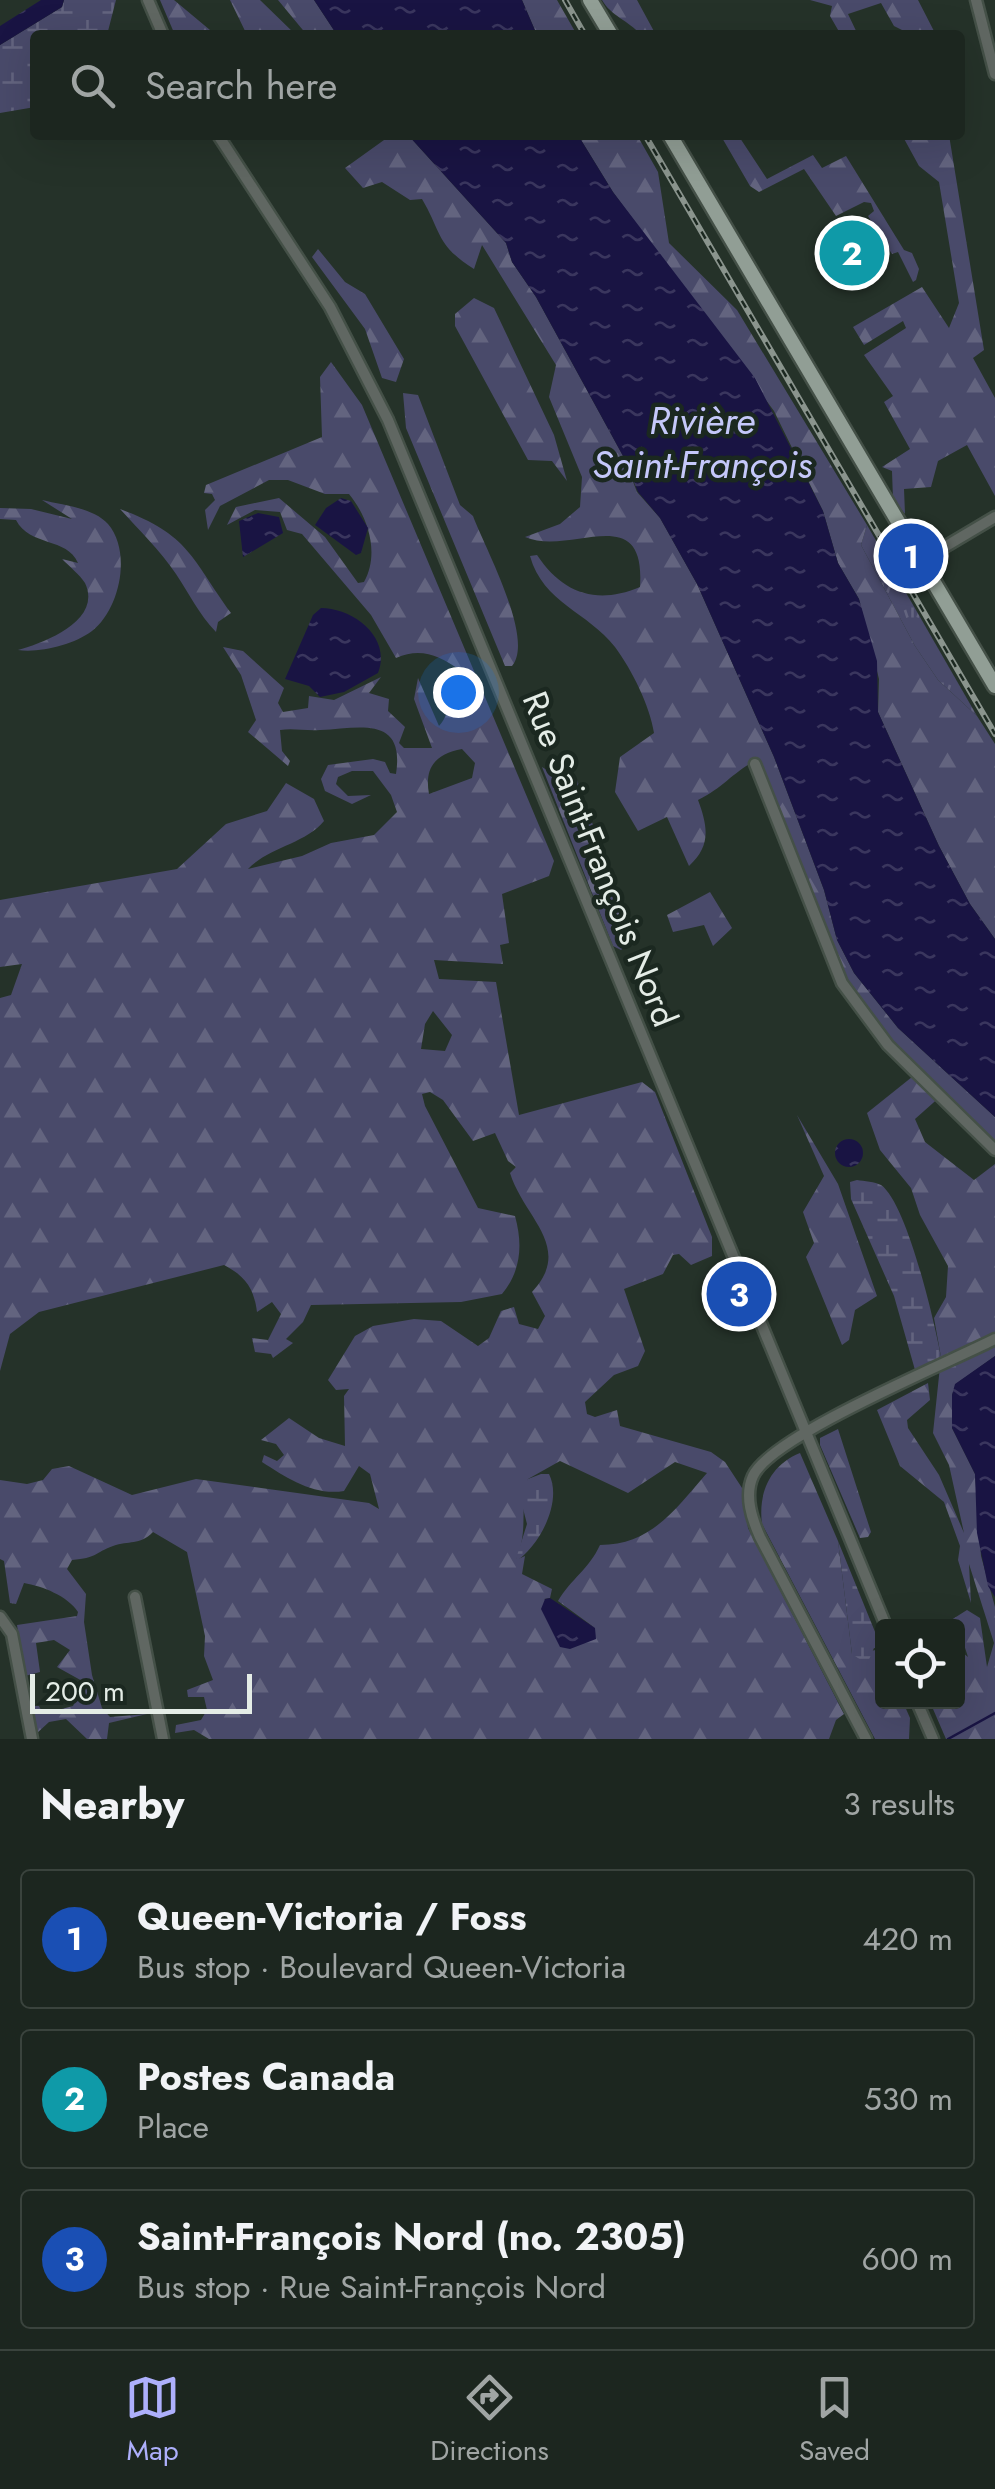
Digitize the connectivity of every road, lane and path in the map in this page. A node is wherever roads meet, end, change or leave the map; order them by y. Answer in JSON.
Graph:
{"nodes":[{"id":1,"x":148,"y":0,"type":"edge"},
{"id":2,"x":590,"y":0,"type":"edge"},
{"id":3,"x":976,"y":0,"type":"edge"},
{"id":4,"x":162,"y":30,"type":"edge"},
{"id":5,"x":608,"y":30,"type":"edge"},
{"id":6,"x":995,"y":74,"type":"edge"},
{"id":7,"x":221,"y":140,"type":"edge"},
{"id":8,"x":673,"y":140,"type":"edge"},
{"id":9,"x":995,"y":517,"type":"edge"},
{"id":10,"x":921,"y":561,"type":"junction"},
{"id":11,"x":995,"y":686,"type":"edge"},
{"id":12,"x":755,"y":764,"type":"dead end"},
{"id":13,"x":995,"y":1150,"type":"edge"},
{"id":14,"x":995,"y":1339,"type":"edge"},
{"id":15,"x":806,"y":1433,"type":"junction"},
{"id":16,"x":135,"y":1598,"type":"dead end"},
{"id":17,"x":0,"y":1617,"type":"edge"},
{"id":18,"x":883,"y":1619,"type":"edge"},
{"id":19,"x":920,"y":1709,"type":"edge"},
{"id":20,"x":32,"y":1739,"type":"edge"},
{"id":21,"x":164,"y":1739,"type":"edge"},
{"id":22,"x":866,"y":1739,"type":"edge"},
{"id":23,"x":933,"y":1739,"type":"edge"}],
"edges":[{"from":1,"to":4,"type":"street"},
{"from":2,"to":5,"type":"main road"},
{"from":3,"to":6,"type":"street"},
{"from":7,"to":15,"type":"street","name":"Rue Saint-François Nord"},
{"from":8,"to":10,"type":"main road"},
{"from":9,"to":10,"type":"street"},
{"from":10,"to":11,"type":"main road"},
{"from":12,"to":13,"type":"street"},
{"from":14,"to":15,"type":"street"},
{"from":15,"to":18,"type":"street","name":"Rue Saint-François Nord"},
{"from":15,"to":22,"type":"street"},
{"from":16,"to":21,"type":"street"},
{"from":17,"to":20,"type":"street"},
{"from":19,"to":23,"type":"street"}]}
